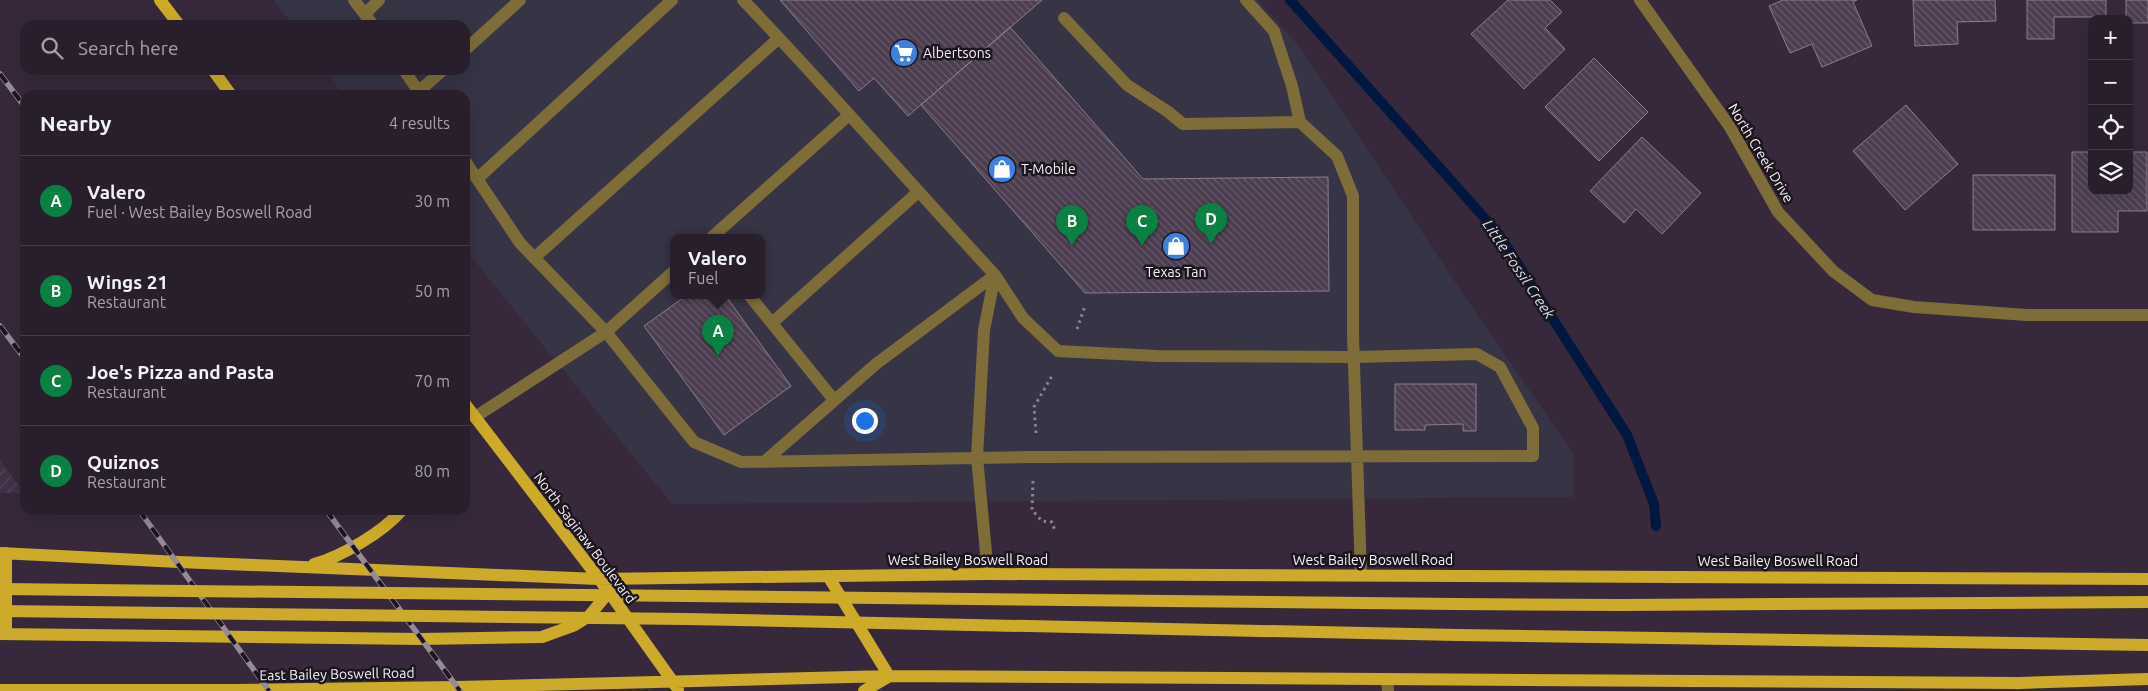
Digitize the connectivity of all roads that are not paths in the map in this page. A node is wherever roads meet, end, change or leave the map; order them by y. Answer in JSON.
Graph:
{"nodes":[{"id":1,"x":160,"y":0,"type":"edge"},
{"id":2,"x":354,"y":0,"type":"edge"},
{"id":3,"x":379,"y":0,"type":"edge"},
{"id":4,"x":520,"y":0,"type":"edge"},
{"id":5,"x":672,"y":0,"type":"edge"},
{"id":6,"x":743,"y":0,"type":"edge"},
{"id":7,"x":1246,"y":0,"type":"edge"},
{"id":8,"x":1641,"y":1,"type":"edge"},
{"id":9,"x":365,"y":14,"type":"junction"},
{"id":10,"x":1064,"y":18,"type":"dead end"},
{"id":11,"x":175,"y":20,"type":"edge"},
{"id":12,"x":369,"y":20,"type":"edge"},
{"id":13,"x":779,"y":38,"type":"junction"},
{"id":14,"x":470,"y":45,"type":"edge"},
{"id":15,"x":217,"y":75,"type":"edge"},
{"id":16,"x":407,"y":75,"type":"edge"},
{"id":17,"x":438,"y":75,"type":"edge"},
{"id":18,"x":227,"y":90,"type":"edge"},
{"id":19,"x":417,"y":90,"type":"edge"},
{"id":20,"x":422,"y":90,"type":"edge"},
{"id":21,"x":849,"y":115,"type":"junction"},
{"id":22,"x":1300,"y":122,"type":"junction"},
{"id":23,"x":470,"y":168,"type":"edge"},
{"id":24,"x":477,"y":179,"type":"junction"},
{"id":25,"x":917,"y":193,"type":"junction"},
{"id":26,"x":715,"y":234,"type":"edge"},
{"id":27,"x":534,"y":258,"type":"junction"},
{"id":28,"x":670,"y":275,"type":"edge"},
{"id":29,"x":995,"y":275,"type":"junction"},
{"id":30,"x":752,"y":299,"type":"edge"},
{"id":31,"x":2148,"y":315,"type":"edge"},
{"id":32,"x":772,"y":323,"type":"junction"},
{"id":33,"x":606,"y":332,"type":"junction"},
{"id":34,"x":1354,"y":358,"type":"junction"},
{"id":35,"x":834,"y":400,"type":"junction"},
{"id":36,"x":470,"y":410,"type":"edge"},
{"id":37,"x":475,"y":417,"type":"junction"},
{"id":38,"x":1357,"y":455,"type":"junction"},
{"id":39,"x":977,"y":457,"type":"junction"},
{"id":40,"x":764,"y":462,"type":"junction"},
{"id":41,"x":396,"y":515,"type":"edge"},
{"id":42,"x":3,"y":553,"type":"edge"},
{"id":43,"x":303,"y":567,"type":"junction"},
{"id":44,"x":988,"y":574,"type":"junction"},
{"id":45,"x":1362,"y":575,"type":"junction"},
{"id":46,"x":828,"y":576,"type":"junction"},
{"id":47,"x":598,"y":579,"type":"junction"},
{"id":48,"x":2148,"y":579,"type":"edge"},
{"id":49,"x":0,"y":590,"type":"edge"},
{"id":50,"x":613,"y":594,"type":"junction"},
{"id":51,"x":2148,"y":602,"type":"edge"},
{"id":52,"x":0,"y":611,"type":"edge"},
{"id":53,"x":3,"y":634,"type":"edge"},
{"id":54,"x":2148,"y":645,"type":"edge"},
{"id":55,"x":889,"y":676,"type":"junction"},
{"id":56,"x":2148,"y":679,"type":"edge"},
{"id":57,"x":1388,"y":686,"type":"edge"},
{"id":58,"x":677,"y":687,"type":"edge"},
{"id":59,"x":0,"y":690,"type":"edge"},
{"id":60,"x":864,"y":691,"type":"edge"}],
"edges":[{"from":1,"to":11,"type":"main road"},
{"from":2,"to":9,"type":"street"},
{"from":3,"to":9,"type":"street"},
{"from":4,"to":14,"type":"street"},
{"from":5,"to":24,"type":"street"},
{"from":6,"to":13,"type":"street"},
{"from":7,"to":22,"type":"street"},
{"from":8,"to":31,"type":"street","name":"North Creek Drive"},
{"from":9,"to":12,"type":"street"},
{"from":10,"to":22,"type":"street"},
{"from":13,"to":21,"type":"street"},
{"from":13,"to":27,"type":"street"},
{"from":15,"to":18,"type":"main road"},
{"from":16,"to":19,"type":"street"},
{"from":17,"to":20,"type":"street"},
{"from":21,"to":25,"type":"street"},
{"from":21,"to":26,"type":"street"},
{"from":22,"to":34,"type":"street"},
{"from":23,"to":24,"type":"street"},
{"from":24,"to":27,"type":"street"},
{"from":25,"to":29,"type":"street"},
{"from":25,"to":32,"type":"street"},
{"from":27,"to":33,"type":"street"},
{"from":28,"to":33,"type":"street"},
{"from":29,"to":34,"type":"street"},
{"from":29,"to":35,"type":"street"},
{"from":29,"to":39,"type":"street"},
{"from":30,"to":32,"type":"street"},
{"from":32,"to":35,"type":"street"},
{"from":33,"to":37,"type":"street"},
{"from":33,"to":40,"type":"street"},
{"from":34,"to":38,"type":"street"},
{"from":34,"to":38,"type":"street"},
{"from":35,"to":40,"type":"street"},
{"from":36,"to":37,"type":"main road","name":"North Saginaw Boulevard"},
{"from":37,"to":47,"type":"main road","name":"North Saginaw Boulevard"},
{"from":38,"to":39,"type":"street"},
{"from":38,"to":45,"type":"street"},
{"from":39,"to":40,"type":"street"},
{"from":39,"to":44,"type":"street"},
{"from":41,"to":43,"type":"main road"},
{"from":42,"to":43,"type":"main road"},
{"from":42,"to":53,"type":"main road"},
{"from":43,"to":47,"type":"main road"},
{"from":44,"to":45,"type":"main road","name":"West Bailey Boswell Road"},
{"from":44,"to":46,"type":"main road","name":"West Bailey Boswell Road"},
{"from":45,"to":48,"type":"main road","name":"West Bailey Boswell Road"},
{"from":46,"to":47,"type":"main road","name":"West Bailey Boswell Road"},
{"from":46,"to":55,"type":"main road"},
{"from":47,"to":50,"type":"main road","name":"North Saginaw Boulevard"},
{"from":49,"to":50,"type":"main road","bridge":true},
{"from":50,"to":51,"type":"main road","bridge":true},
{"from":50,"to":53,"type":"main road"},
{"from":50,"to":58,"type":"main road","name":"North Saginaw Boulevard"},
{"from":52,"to":54,"type":"main road","bridge":true},
{"from":55,"to":57,"type":"main road"},
{"from":55,"to":58,"type":"main road"},
{"from":55,"to":60,"type":"main road"},
{"from":56,"to":57,"type":"main road"},
{"from":58,"to":59,"type":"main road","name":"East Bailey Boswell Road"}]}
